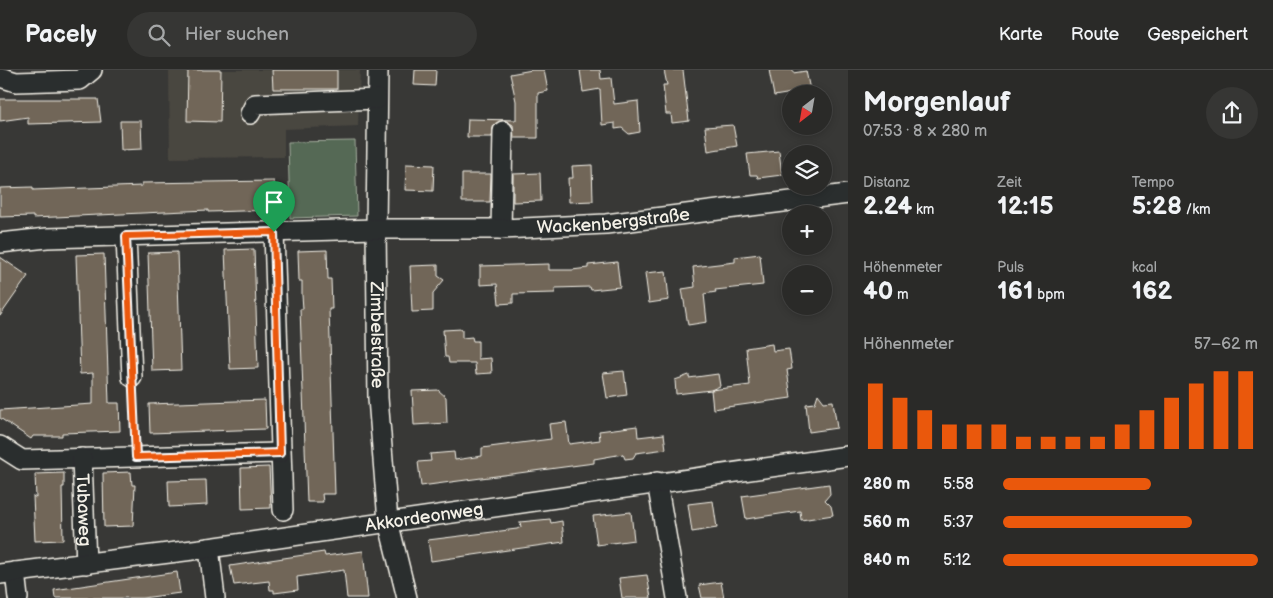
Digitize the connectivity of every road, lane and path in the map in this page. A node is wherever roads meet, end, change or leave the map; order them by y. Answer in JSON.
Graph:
{"nodes":[{"id":1,"x":92,"y":70,"type":"edge"},
{"id":2,"x":378,"y":70,"type":"edge"},
{"id":3,"x":0,"y":77,"type":"edge"},
{"id":4,"x":377,"y":100,"type":"junction"},
{"id":5,"x":250,"y":114,"type":"dead end"},
{"id":6,"x":504,"y":131,"type":"dead end"},
{"id":7,"x":848,"y":194,"type":"edge"},
{"id":8,"x":376,"y":229,"type":"junction"},
{"id":9,"x":501,"y":229,"type":"junction"},
{"id":10,"x":274,"y":232,"type":"junction"},
{"id":11,"x":126,"y":236,"type":"junction"},
{"id":12,"x":0,"y":243,"type":"edge"},
{"id":13,"x":132,"y":377,"type":"joint"},
{"id":14,"x":0,"y":446,"type":"edge"},
{"id":15,"x":280,"y":453,"type":"junction"},
{"id":16,"x":848,"y":456,"type":"edge"},
{"id":17,"x":136,"y":457,"type":"junction"},
{"id":18,"x":82,"y":458,"type":"junction"},
{"id":19,"x":657,"y":482,"type":"junction"},
{"id":20,"x":283,"y":510,"type":"dead end"},
{"id":21,"x":388,"y":520,"type":"junction"},
{"id":22,"x":209,"y":548,"type":"junction"},
{"id":23,"x":86,"y":564,"type":"junction"},
{"id":24,"x":8,"y":573,"type":"edge"},
{"id":25,"x":18,"y":598,"type":"edge"},
{"id":26,"x":215,"y":598,"type":"edge"},
{"id":27,"x":407,"y":598,"type":"edge"},
{"id":28,"x":677,"y":598,"type":"edge"}],
"edges":[{"from":1,"to":3,"type":"street"},
{"from":2,"to":4,"type":"street","name":"Zimbelstraße"},
{"from":4,"to":5,"type":"street"},
{"from":4,"to":8,"type":"street","name":"Zimbelstraße"},
{"from":6,"to":9,"type":"street"},
{"from":7,"to":9,"type":"street","name":"Wackenbergstraße"},
{"from":8,"to":9,"type":"street","name":"Wackenbergstraße"},
{"from":8,"to":10,"type":"street","name":"Wackenbergstraße"},
{"from":8,"to":21,"type":"street","name":"Zimbelstraße"},
{"from":10,"to":11,"type":"street","name":"Wackenbergstraße"},
{"from":10,"to":15,"type":"street"},
{"from":11,"to":12,"type":"street","name":"Wackenbergstraße"},
{"from":11,"to":13,"type":"street"},
{"from":13,"to":17,"type":"path"},
{"from":14,"to":18,"type":"street","name":"Tubaweg"},
{"from":15,"to":17,"type":"street","name":"Tubaweg"},
{"from":15,"to":20,"type":"street"},
{"from":16,"to":19,"type":"street","name":"Akkordeonweg"},
{"from":17,"to":18,"type":"street","name":"Tubaweg"},
{"from":18,"to":23,"type":"street","name":"Tubaweg"},
{"from":19,"to":21,"type":"street","name":"Akkordeonweg"},
{"from":19,"to":28,"type":"street"},
{"from":21,"to":22,"type":"street","name":"Akkordeonweg"},
{"from":21,"to":27,"type":"street","name":"Zimbelstraße"},
{"from":22,"to":23,"type":"street","name":"Akkordeonweg"},
{"from":22,"to":26,"type":"street"},
{"from":23,"to":24,"type":"street","name":"Akkordeonweg"},
{"from":24,"to":25,"type":"street"}]}
